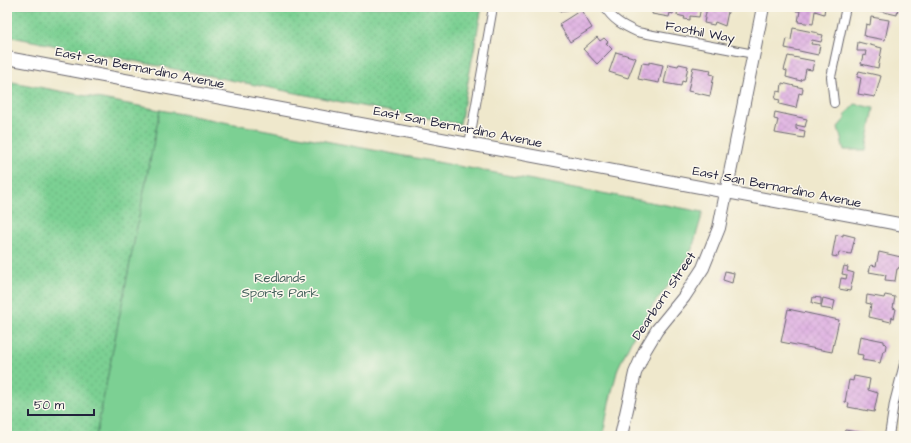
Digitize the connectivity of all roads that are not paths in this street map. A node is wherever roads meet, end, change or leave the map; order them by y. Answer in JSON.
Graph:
{"nodes":[{"id":1,"x":493,"y":7,"type":"edge"},
{"id":2,"x":605,"y":7,"type":"edge"},
{"id":3,"x":763,"y":7,"type":"edge"},
{"id":4,"x":846,"y":7,"type":"edge"},
{"id":5,"x":754,"y":54,"type":"junction"},
{"id":6,"x":7,"y":58,"type":"edge"},
{"id":7,"x":834,"y":103,"type":"dead end"},
{"id":8,"x":470,"y":144,"type":"junction"},
{"id":9,"x":726,"y":192,"type":"junction"},
{"id":10,"x":904,"y":225,"type":"edge"},
{"id":11,"x":904,"y":364,"type":"edge"},
{"id":12,"x":621,"y":436,"type":"edge"},
{"id":13,"x":889,"y":436,"type":"edge"}],
"edges":[{"from":1,"to":8,"type":"street"},
{"from":2,"to":5,"type":"street","name":"Foothil Way"},
{"from":3,"to":5,"type":"street","name":"Dearborn Street"},
{"from":4,"to":7,"type":"street"},
{"from":5,"to":9,"type":"street","name":"Dearborn Street"},
{"from":6,"to":8,"type":"street","name":"East San Bernardino Avenue"},
{"from":8,"to":9,"type":"street","name":"East San Bernardino Avenue"},
{"from":9,"to":10,"type":"street","name":"East San Bernardino Avenue"},
{"from":9,"to":12,"type":"street","name":"Dearborn Street"},
{"from":11,"to":13,"type":"street"}]}
